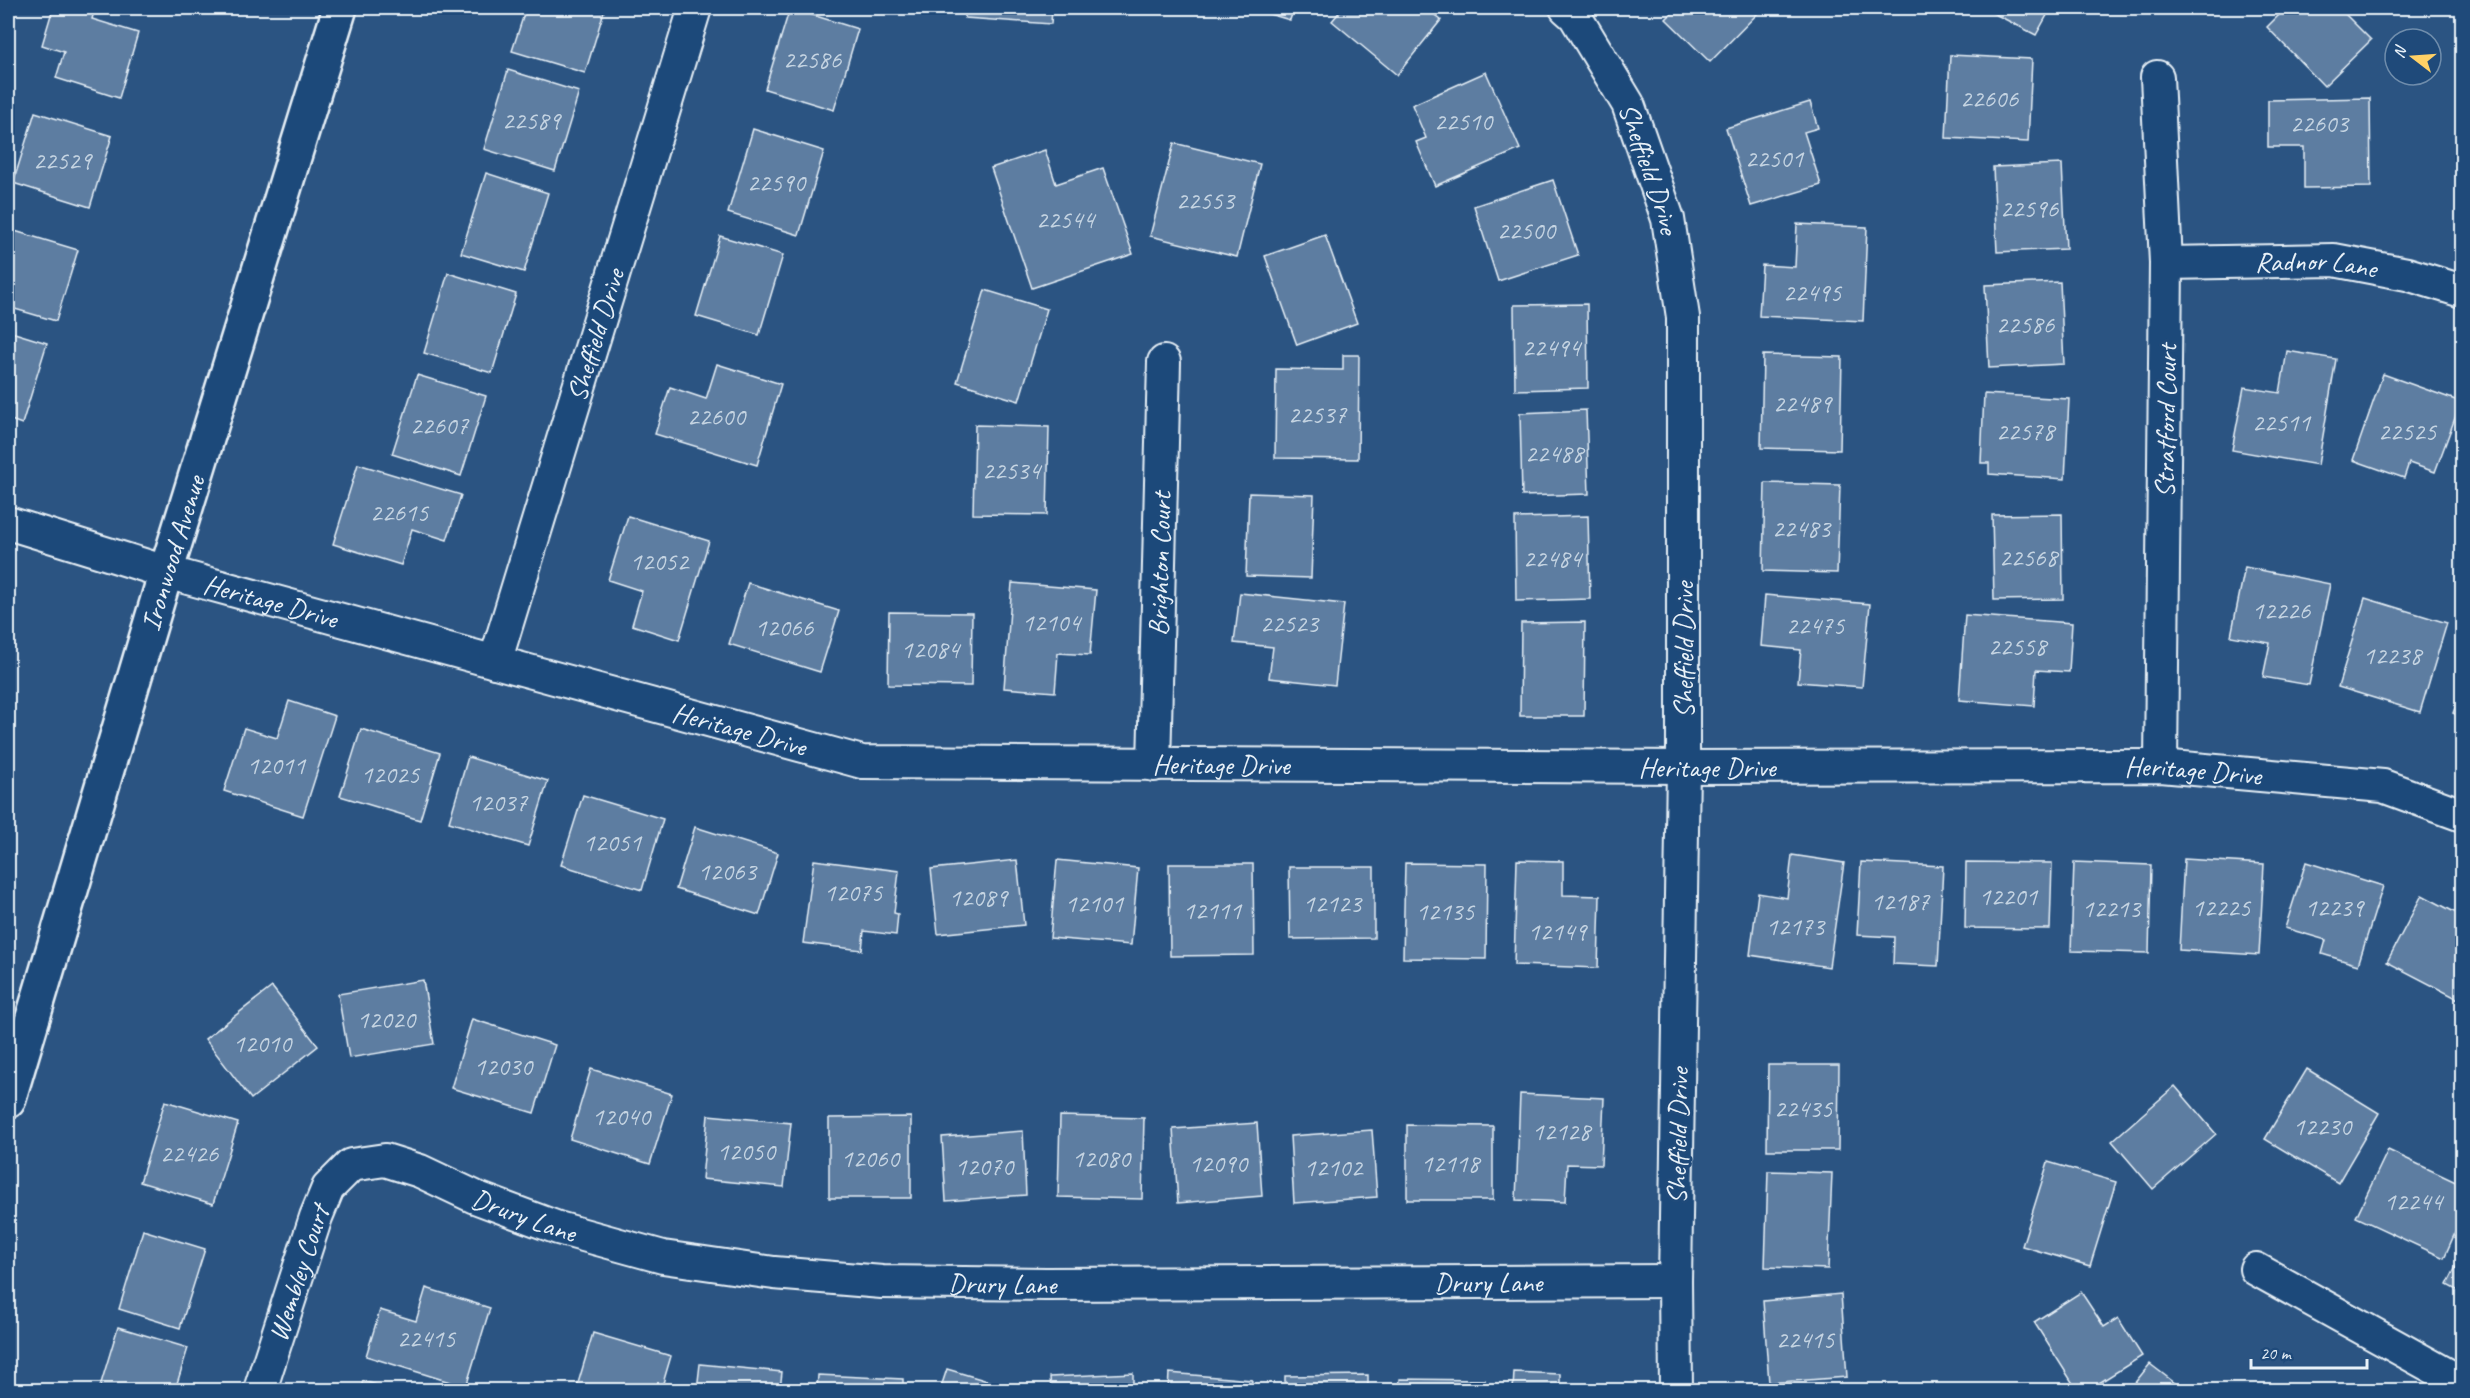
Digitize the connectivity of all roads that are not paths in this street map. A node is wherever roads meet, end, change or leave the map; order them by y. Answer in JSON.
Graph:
{"nodes":[{"id":1,"x":340,"y":8,"type":"edge"},
{"id":2,"x":695,"y":8,"type":"edge"},
{"id":3,"x":1566,"y":8,"type":"edge"},
{"id":4,"x":2157,"y":77,"type":"dead end"},
{"id":5,"x":2166,"y":263,"type":"junction"},
{"id":6,"x":2463,"y":291,"type":"edge"},
{"id":7,"x":1164,"y":362,"type":"dead end"},
{"id":8,"x":8,"y":523,"type":"edge"},
{"id":9,"x":166,"y":572,"type":"junction"},
{"id":10,"x":495,"y":662,"type":"junction"},
{"id":11,"x":1154,"y":765,"type":"junction"},
{"id":12,"x":2161,"y":766,"type":"junction"},
{"id":13,"x":1683,"y":767,"type":"junction"},
{"id":14,"x":2463,"y":815,"type":"edge"},
{"id":15,"x":8,"y":1101,"type":"edge"},
{"id":16,"x":351,"y":1165,"type":"joint"},
{"id":17,"x":2256,"y":1269,"type":"dead end"},
{"id":18,"x":1675,"y":1281,"type":"junction"},
{"id":19,"x":2463,"y":1383,"type":"edge"},
{"id":20,"x":260,"y":1390,"type":"edge"},
{"id":21,"x":1676,"y":1390,"type":"edge"}],
"edges":[{"from":1,"to":9,"type":"main road","name":"Ironwood Avenue"},
{"from":2,"to":10,"type":"street","name":"Sheffield Drive"},
{"from":3,"to":13,"type":"street","name":"Sheffield Drive"},
{"from":4,"to":5,"type":"street","name":"Stratford Court"},
{"from":5,"to":6,"type":"street","name":"Radnor Lane"},
{"from":5,"to":12,"type":"street","name":"Stratford Court"},
{"from":7,"to":11,"type":"street","name":"Brighton Court"},
{"from":8,"to":9,"type":"street","name":"Heritage Drive"},
{"from":9,"to":10,"type":"street","name":"Heritage Drive"},
{"from":9,"to":15,"type":"main road","name":"Ironwood Avenue"},
{"from":10,"to":11,"type":"street","name":"Heritage Drive"},
{"from":11,"to":13,"type":"street","name":"Heritage Drive"},
{"from":12,"to":13,"type":"street","name":"Heritage Drive"},
{"from":12,"to":14,"type":"street","name":"Heritage Drive"},
{"from":13,"to":18,"type":"street","name":"Sheffield Drive"},
{"from":16,"to":18,"type":"street","name":"Drury Lane"},
{"from":16,"to":20,"type":"street","name":"Wembley Court"},
{"from":17,"to":19,"type":"street"},
{"from":18,"to":21,"type":"street","name":"Sheffield Drive"}]}
